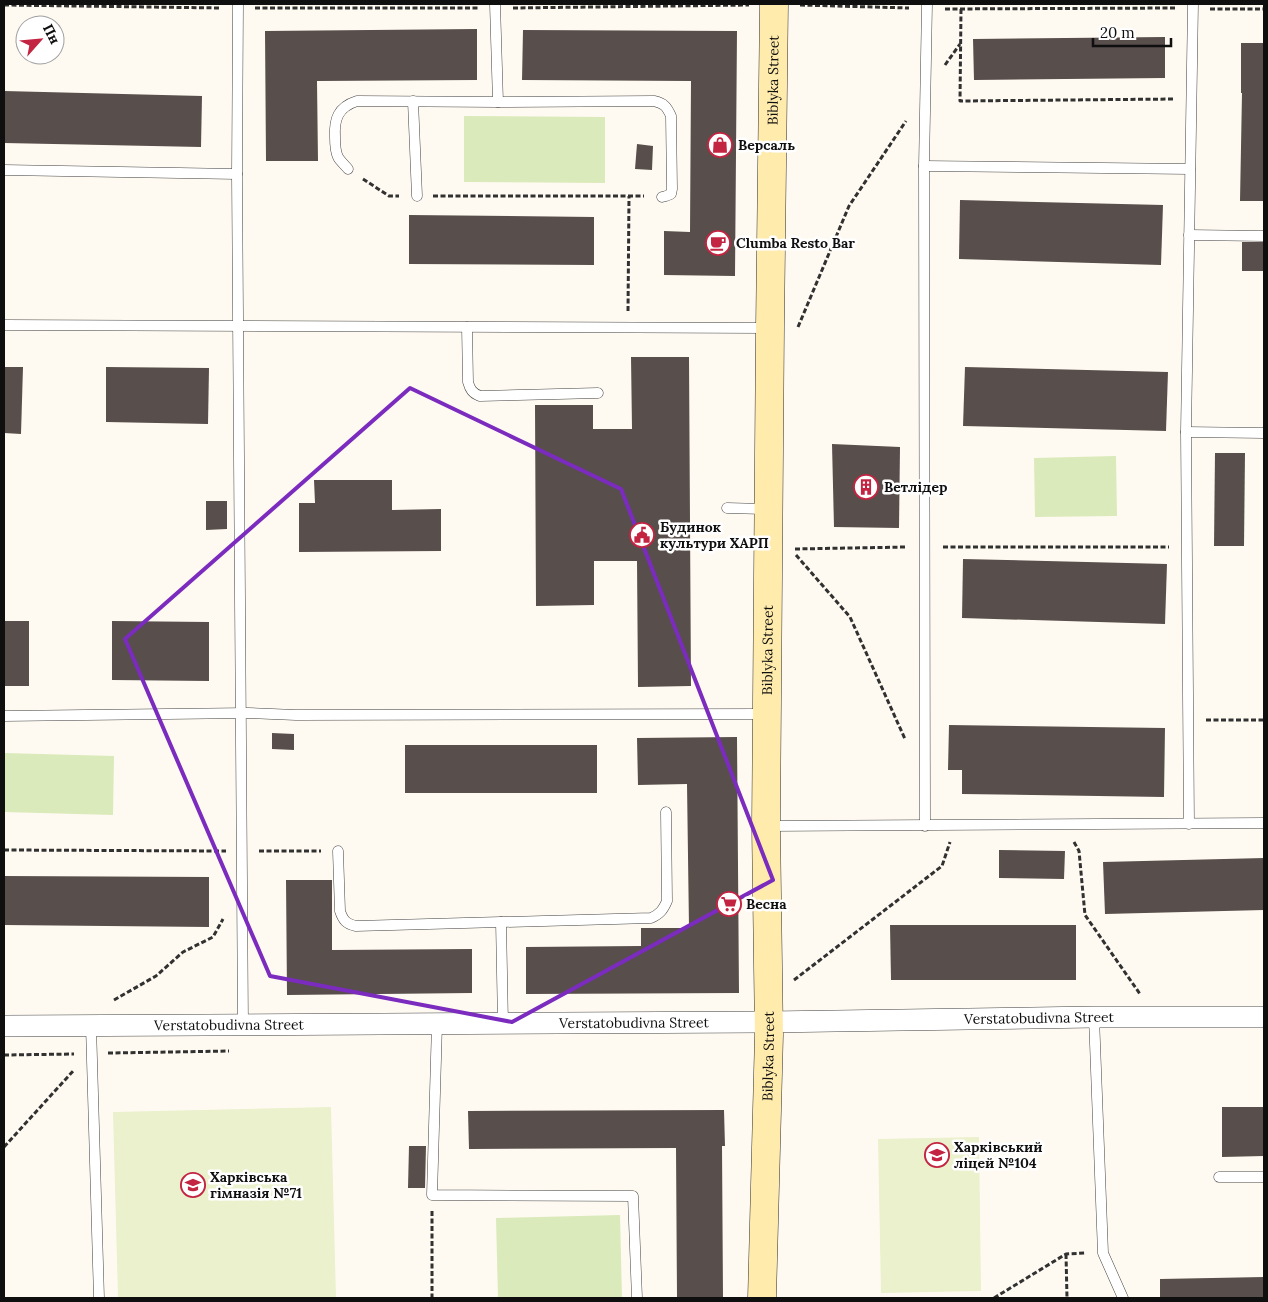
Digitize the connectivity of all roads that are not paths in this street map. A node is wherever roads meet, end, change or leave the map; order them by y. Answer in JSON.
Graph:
{"nodes":[{"id":1,"x":495,"y":4,"type":"edge"},
{"id":2,"x":774,"y":4,"type":"edge"},
{"id":3,"x":233,"y":6,"type":"edge"},
{"id":4,"x":927,"y":6,"type":"edge"},
{"id":5,"x":1193,"y":6,"type":"edge"},
{"id":6,"x":413,"y":101,"type":"junction"},
{"id":7,"x":498,"y":102,"type":"junction"},
{"id":8,"x":924,"y":166,"type":"junction"},
{"id":9,"x":1190,"y":169,"type":"junction"},
{"id":10,"x":4,"y":170,"type":"edge"},
{"id":11,"x":348,"y":170,"type":"road end"},
{"id":12,"x":237,"y":174,"type":"junction"},
{"id":13,"x":417,"y":196,"type":"road end"},
{"id":14,"x":662,"y":197,"type":"road end"},
{"id":15,"x":1189,"y":235,"type":"junction"},
{"id":16,"x":1264,"y":236,"type":"edge"},
{"id":17,"x":4,"y":325,"type":"edge"},
{"id":18,"x":467,"y":327,"type":"junction"},
{"id":19,"x":770,"y":328,"type":"junction"},
{"id":20,"x":598,"y":394,"type":"dead end"},
{"id":21,"x":1186,"y":432,"type":"junction"},
{"id":22,"x":1264,"y":433,"type":"edge"},
{"id":23,"x":727,"y":508,"type":"dead end"},
{"id":24,"x":769,"y":509,"type":"junction"},
{"id":25,"x":767,"y":714,"type":"junction"},
{"id":26,"x":4,"y":716,"type":"edge"},
{"id":27,"x":666,"y":812,"type":"dead end"},
{"id":28,"x":1189,"y":824,"type":"junction"},
{"id":29,"x":1264,"y":824,"type":"edge"},
{"id":30,"x":766,"y":826,"type":"junction"},
{"id":31,"x":925,"y":826,"type":"junction"},
{"id":32,"x":338,"y":851,"type":"road end"},
{"id":33,"x":501,"y":922,"type":"junction"},
{"id":34,"x":1094,"y":1017,"type":"junction"},
{"id":35,"x":1264,"y":1017,"type":"edge"},
{"id":36,"x":769,"y":1022,"type":"junction"},
{"id":37,"x":503,"y":1023,"type":"junction"},
{"id":38,"x":437,"y":1024,"type":"junction"},
{"id":39,"x":243,"y":1025,"type":"junction"},
{"id":40,"x":4,"y":1026,"type":"edge"},
{"id":41,"x":91,"y":1026,"type":"junction"},
{"id":42,"x":1219,"y":1177,"type":"dead end"},
{"id":43,"x":1264,"y":1178,"type":"edge"},
{"id":44,"x":99,"y":1298,"type":"edge"},
{"id":45,"x":637,"y":1298,"type":"edge"},
{"id":46,"x":762,"y":1298,"type":"edge"},
{"id":47,"x":1123,"y":1298,"type":"edge"}],
"edges":[{"from":1,"to":7,"type":"lane"},
{"from":2,"to":19,"type":"street","name":"Biblyka Street"},
{"from":3,"to":12,"type":"lane"},
{"from":4,"to":8,"type":"lane"},
{"from":5,"to":9,"type":"lane"},
{"from":6,"to":7,"type":"lane"},
{"from":6,"to":11,"type":"lane"},
{"from":6,"to":13,"type":"lane"},
{"from":7,"to":14,"type":"lane"},
{"from":8,"to":9,"type":"lane"},
{"from":8,"to":31,"type":"lane"},
{"from":9,"to":15,"type":"lane"},
{"from":10,"to":12,"type":"lane"},
{"from":12,"to":39,"type":"lane"},
{"from":15,"to":16,"type":"lane"},
{"from":15,"to":21,"type":"lane"},
{"from":17,"to":18,"type":"lane"},
{"from":18,"to":19,"type":"lane"},
{"from":18,"to":20,"type":"lane"},
{"from":19,"to":24,"type":"street","name":"Biblyka Street"},
{"from":21,"to":22,"type":"lane"},
{"from":21,"to":28,"type":"lane"},
{"from":23,"to":24,"type":"lane"},
{"from":24,"to":25,"type":"street","name":"Biblyka Street"},
{"from":25,"to":26,"type":"lane"},
{"from":25,"to":30,"type":"street","name":"Biblyka Street"},
{"from":27,"to":33,"type":"lane"},
{"from":28,"to":29,"type":"lane"},
{"from":28,"to":31,"type":"lane"},
{"from":30,"to":31,"type":"lane"},
{"from":30,"to":36,"type":"street","name":"Biblyka Street"},
{"from":32,"to":33,"type":"lane"},
{"from":33,"to":37,"type":"lane"},
{"from":34,"to":35,"type":"street","name":"Verstatobudivna Street"},
{"from":34,"to":36,"type":"street","name":"Verstatobudivna Street"},
{"from":34,"to":47,"type":"lane"},
{"from":36,"to":37,"type":"street","name":"Verstatobudivna Street"},
{"from":36,"to":46,"type":"street","name":"Biblyka Street"},
{"from":37,"to":38,"type":"street","name":"Verstatobudivna Street"},
{"from":38,"to":39,"type":"street","name":"Verstatobudivna Street"},
{"from":38,"to":45,"type":"lane"},
{"from":39,"to":41,"type":"street","name":"Verstatobudivna Street"},
{"from":40,"to":41,"type":"street","name":"Verstatobudivna Street"},
{"from":41,"to":44,"type":"lane"},
{"from":42,"to":43,"type":"lane"}]}
